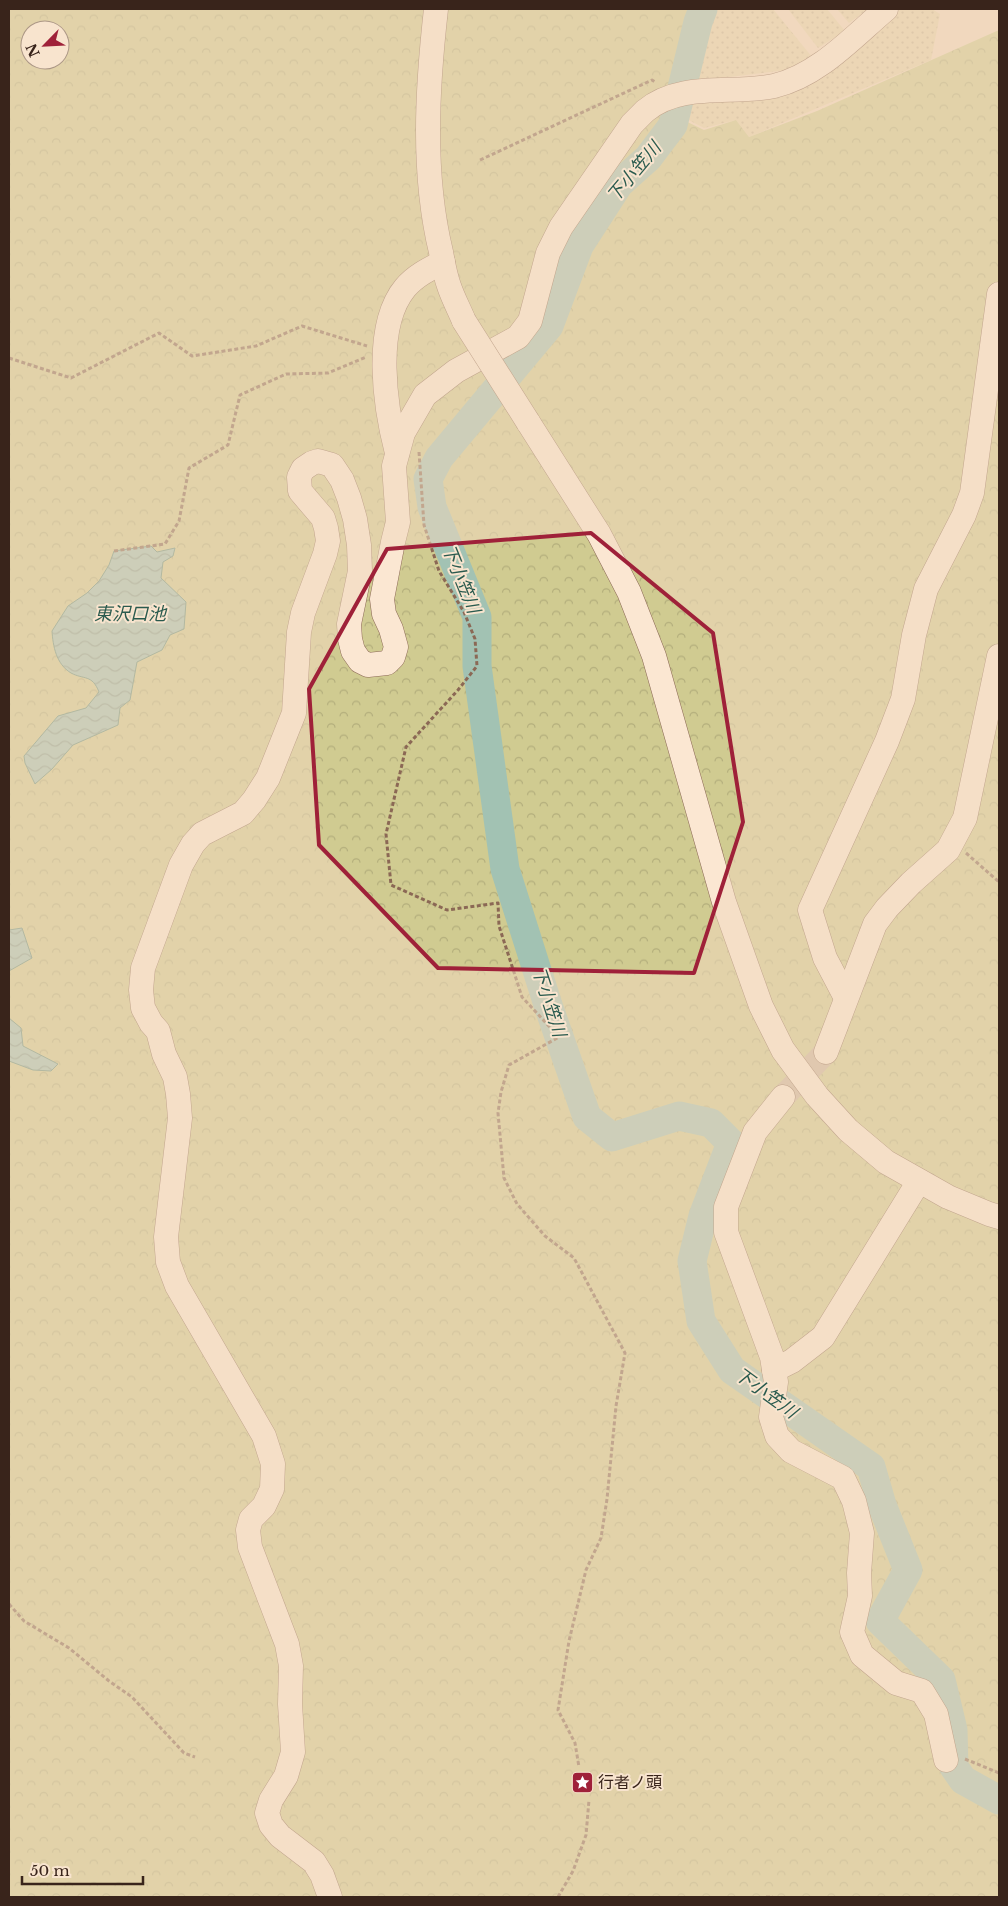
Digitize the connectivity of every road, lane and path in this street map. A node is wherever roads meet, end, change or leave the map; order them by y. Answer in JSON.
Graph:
{"nodes":[{"id":1,"x":436,"y":9,"type":"edge"},
{"id":2,"x":886,"y":9,"type":"edge"},
{"id":3,"x":665,"y":100,"type":"junction"},
{"id":4,"x":480,"y":160,"type":"dead end"},
{"id":5,"x":443,"y":262,"type":"junction"},
{"id":6,"x":999,"y":294,"type":"edge"},
{"id":7,"x":371,"y":348,"type":"dead end"},
{"id":8,"x":371,"y":354,"type":"dead end"},
{"id":9,"x":9,"y":358,"type":"edge"},
{"id":10,"x":419,"y":444,"type":"dead end"},
{"id":11,"x":397,"y":453,"type":"junction"},
{"id":12,"x":114,"y":551,"type":"dead end"},
{"id":13,"x":999,"y":656,"type":"edge"},
{"id":14,"x":953,"y":840,"type":"junction"},
{"id":15,"x":999,"y":882,"type":"edge"},
{"id":16,"x":846,"y":998,"type":"junction"},
{"id":17,"x":826,"y":1052,"type":"tunnel mouth"},
{"id":18,"x":783,"y":1097,"type":"tunnel mouth"},
{"id":19,"x":919,"y":1181,"type":"junction"},
{"id":20,"x":999,"y":1217,"type":"edge"},
{"id":21,"x":774,"y":1370,"type":"junction"},
{"id":22,"x":9,"y":1604,"type":"edge"},
{"id":23,"x":195,"y":1757,"type":"dead end"},
{"id":24,"x":953,"y":1760,"type":"joint"},
{"id":25,"x":579,"y":1767,"type":"dead end"},
{"id":26,"x":999,"y":1773,"type":"edge"},
{"id":27,"x":589,"y":1800,"type":"dead end"},
{"id":28,"x":330,"y":1897,"type":"edge"},
{"id":29,"x":558,"y":1897,"type":"edge"},
{"id":30,"x":766,"y":1897,"type":"edge"},
{"id":31,"x":773,"y":1897,"type":"edge"}],
"edges":[{"from":1,"to":5,"type":"street"},
{"from":2,"to":3,"type":"street"},
{"from":3,"to":4,"type":"path"},
{"from":3,"to":11,"type":"street"},
{"from":5,"to":11,"type":"street"},
{"from":5,"to":19,"type":"street","bridge":true},
{"from":6,"to":16,"type":"street"},
{"from":7,"to":9,"type":"path"},
{"from":8,"to":12,"type":"path"},
{"from":10,"to":25,"type":"path"},
{"from":11,"to":28,"type":"street"},
{"from":13,"to":14,"type":"street"},
{"from":14,"to":15,"type":"path"},
{"from":14,"to":16,"type":"street"},
{"from":16,"to":17,"type":"street"},
{"from":18,"to":21,"type":"street"},
{"from":19,"to":20,"type":"street"},
{"from":19,"to":21,"type":"street"},
{"from":21,"to":24,"type":"street"},
{"from":22,"to":23,"type":"path"},
{"from":24,"to":26,"type":"path"},
{"from":27,"to":29,"type":"path"},
{"from":30,"to":31,"type":"path"}]}
